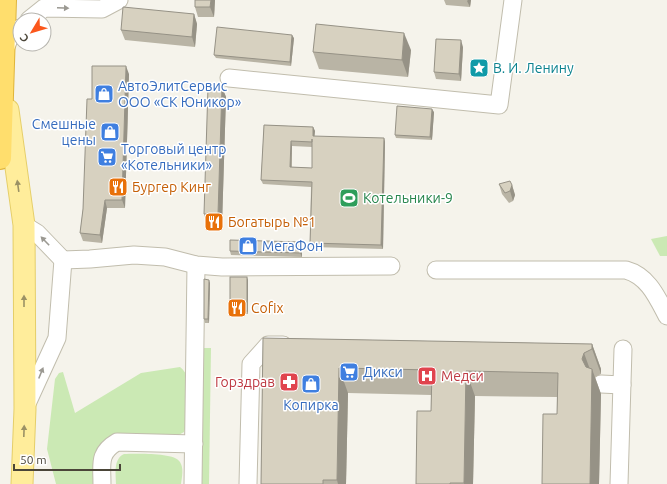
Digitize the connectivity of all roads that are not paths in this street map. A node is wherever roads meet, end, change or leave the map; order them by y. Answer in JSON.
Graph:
{"nodes":[{"id":1,"x":5,"y":0,"type":"edge"},
{"id":2,"x":119,"y":0,"type":"edge"},
{"id":3,"x":513,"y":0,"type":"edge"},
{"id":4,"x":39,"y":12,"type":"edge"},
{"id":5,"x":12,"y":36,"type":"edge"},
{"id":6,"x":2,"y":65,"type":"junction"},
{"id":7,"x":229,"y":78,"type":"dead end"},
{"id":8,"x":0,"y":158,"type":"edge"},
{"id":9,"x":24,"y":225,"type":"junction"},
{"id":10,"x":62,"y":260,"type":"junction"},
{"id":11,"x":196,"y":265,"type":"junction"},
{"id":12,"x":391,"y":266,"type":"dead end"},
{"id":13,"x":436,"y":270,"type":"dead end"},
{"id":14,"x":667,"y":316,"type":"edge"},
{"id":15,"x":300,"y":345,"type":"edge"},
{"id":16,"x":623,"y":349,"type":"dead end"},
{"id":17,"x":601,"y":384,"type":"dead end"},
{"id":18,"x":622,"y":385,"type":"junction"},
{"id":19,"x":25,"y":409,"type":"junction"},
{"id":20,"x":194,"y":444,"type":"junction"},
{"id":21,"x":22,"y":484,"type":"edge"},
{"id":22,"x":102,"y":484,"type":"edge"},
{"id":23,"x":193,"y":484,"type":"edge"},
{"id":24,"x":248,"y":484,"type":"edge"},
{"id":25,"x":619,"y":484,"type":"edge"}],
"edges":[{"from":1,"to":6,"type":"highway"},
{"from":4,"to":2,"type":"lane","one_way":true},
{"from":3,"to":7,"type":"lane"},
{"from":5,"to":6,"type":"lane"},
{"from":6,"to":8,"type":"highway"},
{"from":9,"to":6,"type":"main road","one_way":true},
{"from":10,"to":9,"type":"lane","one_way":true},
{"from":19,"to":9,"type":"main road","one_way":true},
{"from":10,"to":11,"type":"lane"},
{"from":19,"to":10,"type":"lane","one_way":true},
{"from":11,"to":12,"type":"lane"},
{"from":11,"to":20,"type":"lane"},
{"from":13,"to":14,"type":"lane"},
{"from":15,"to":24,"type":"lane"},
{"from":16,"to":18,"type":"lane"},
{"from":17,"to":18,"type":"lane"},
{"from":18,"to":25,"type":"lane"},
{"from":21,"to":19,"type":"main road","one_way":true},
{"from":20,"to":22,"type":"lane"},
{"from":20,"to":23,"type":"lane"}]}
